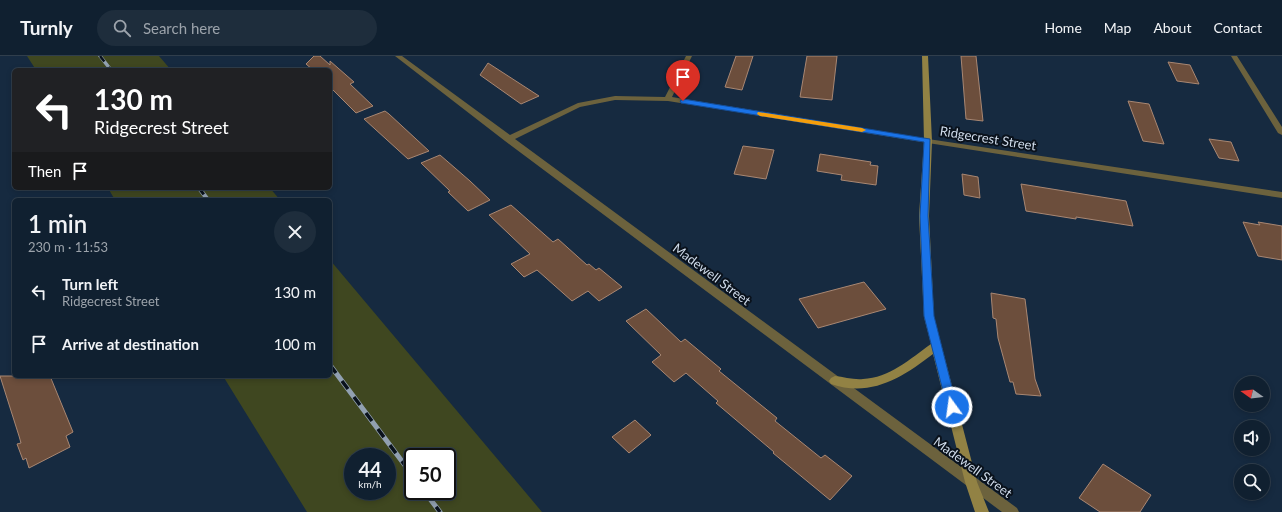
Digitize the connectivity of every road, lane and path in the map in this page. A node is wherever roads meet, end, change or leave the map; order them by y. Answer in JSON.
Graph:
{"nodes":[{"id":1,"x":398,"y":56,"type":"edge"},
{"id":2,"x":689,"y":56,"type":"edge"},
{"id":3,"x":925,"y":56,"type":"edge"},
{"id":4,"x":1234,"y":56,"type":"edge"},
{"id":5,"x":668,"y":99,"type":"junction"},
{"id":6,"x":1282,"y":133,"type":"edge"},
{"id":7,"x":508,"y":138,"type":"junction"},
{"id":8,"x":928,"y":141,"type":"junction"},
{"id":9,"x":1282,"y":195,"type":"edge"},
{"id":10,"x":936,"y":346,"type":"junction"},
{"id":11,"x":835,"y":381,"type":"junction"},
{"id":12,"x":972,"y":482,"type":"junction"},
{"id":13,"x":982,"y":512,"type":"edge"},
{"id":14,"x":1012,"y":512,"type":"edge"}],
"edges":[{"from":1,"to":7,"type":"street","name":"Madewell Street"},
{"from":2,"to":5,"type":"street"},
{"from":3,"to":8,"type":"main road"},
{"from":4,"to":6,"type":"street"},
{"from":5,"to":7,"type":"street","name":"Ridgecrest Street"},
{"from":5,"to":8,"type":"street","name":"Ridgecrest Street"},
{"from":7,"to":11,"type":"street","name":"Madewell Street"},
{"from":8,"to":9,"type":"street","name":"Ridgecrest Street"},
{"from":8,"to":10,"type":"main road"},
{"from":10,"to":11,"type":"main road"},
{"from":10,"to":12,"type":"main road"},
{"from":11,"to":12,"type":"street","name":"Madewell Street"},
{"from":12,"to":13,"type":"main road"},
{"from":12,"to":14,"type":"street","name":"Madewell Street"}]}
